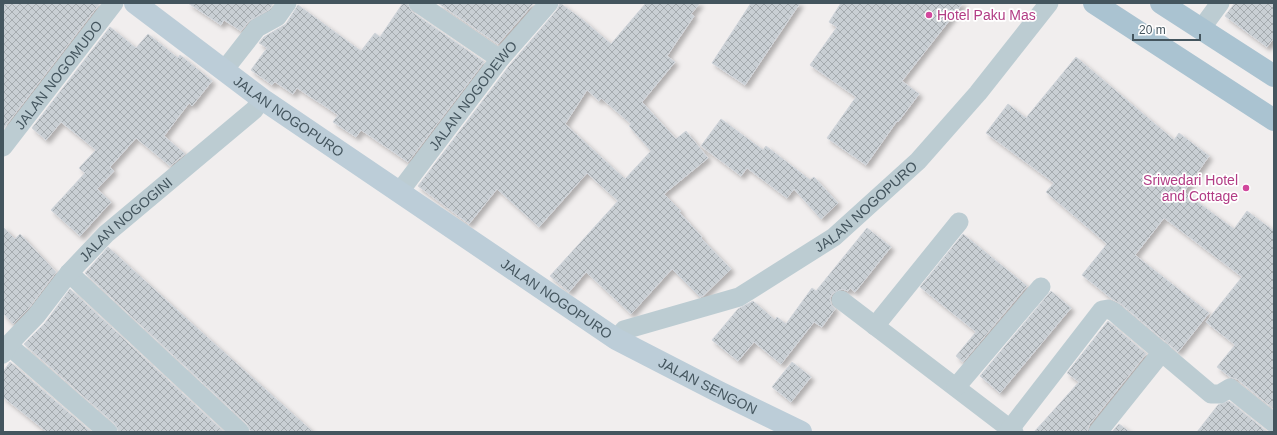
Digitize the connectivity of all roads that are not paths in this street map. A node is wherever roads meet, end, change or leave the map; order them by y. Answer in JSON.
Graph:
{"nodes":[{"id":1,"x":114,"y":3,"type":"edge"},
{"id":2,"x":135,"y":3,"type":"edge"},
{"id":3,"x":287,"y":3,"type":"edge"},
{"id":4,"x":418,"y":3,"type":"edge"},
{"id":5,"x":550,"y":3,"type":"edge"},
{"id":6,"x":1049,"y":3,"type":"edge"},
{"id":7,"x":1094,"y":3,"type":"edge"},
{"id":8,"x":1161,"y":3,"type":"edge"},
{"id":9,"x":1220,"y":3,"type":"edge"},
{"id":10,"x":1201,"y":29,"type":"junction"},
{"id":11,"x":500,"y":59,"type":"junction"},
{"id":12,"x":225,"y":69,"type":"junction"},
{"id":13,"x":1274,"y":76,"type":"edge"},
{"id":14,"x":262,"y":99,"type":"junction"},
{"id":15,"x":1274,"y":120,"type":"edge"},
{"id":16,"x":3,"y":147,"type":"edge"},
{"id":17,"x":400,"y":191,"type":"junction"},
{"id":18,"x":959,"y":222,"type":"dead end"},
{"id":19,"x":69,"y":273,"type":"junction"},
{"id":20,"x":1041,"y":286,"type":"dead end"},
{"id":21,"x":841,"y":300,"type":"dead end"},
{"id":22,"x":876,"y":326,"type":"junction"},
{"id":23,"x":616,"y":339,"type":"junction"},
{"id":24,"x":6,"y":350,"type":"edge"},
{"id":25,"x":1162,"y":352,"type":"junction"},
{"id":26,"x":956,"y":387,"type":"junction"},
{"id":27,"x":1274,"y":423,"type":"edge"},
{"id":28,"x":1012,"y":431,"type":"edge"},
{"id":29,"x":108,"y":432,"type":"edge"},
{"id":30,"x":240,"y":432,"type":"edge"},
{"id":31,"x":801,"y":432,"type":"edge"},
{"id":32,"x":1098,"y":432,"type":"edge"}],
"edges":[{"from":1,"to":16,"type":"street","name":"JALAN NOGOMUDO"},
{"from":2,"to":12,"type":"street","name":"JALAN NOGOPURO"},
{"from":3,"to":12,"type":"street"},
{"from":4,"to":11,"type":"street"},
{"from":5,"to":11,"type":"street","name":"JALAN NOGODEWO"},
{"from":6,"to":23,"type":"street","name":"JALAN NOGOPURO"},
{"from":7,"to":15,"type":"main road"},
{"from":8,"to":10,"type":"main road"},
{"from":9,"to":10,"type":"street"},
{"from":10,"to":13,"type":"main road"},
{"from":11,"to":17,"type":"street","name":"JALAN NOGODEWO"},
{"from":12,"to":14,"type":"street","name":"JALAN NOGOPURO"},
{"from":14,"to":17,"type":"street","name":"JALAN NOGOPURO"},
{"from":14,"to":19,"type":"street","name":"JALAN NOGOGINI"},
{"from":17,"to":23,"type":"street","name":"JALAN NOGOPURO"},
{"from":18,"to":22,"type":"street"},
{"from":19,"to":24,"type":"street","name":"JALAN NOGOGINI"},
{"from":19,"to":30,"type":"street"},
{"from":20,"to":26,"type":"street"},
{"from":21,"to":22,"type":"street"},
{"from":22,"to":26,"type":"street"},
{"from":23,"to":31,"type":"street","name":"JALAN SENGON"},
{"from":24,"to":29,"type":"street"},
{"from":25,"to":27,"type":"street"},
{"from":25,"to":28,"type":"street"},
{"from":25,"to":32,"type":"street"},
{"from":26,"to":28,"type":"street"}]}
